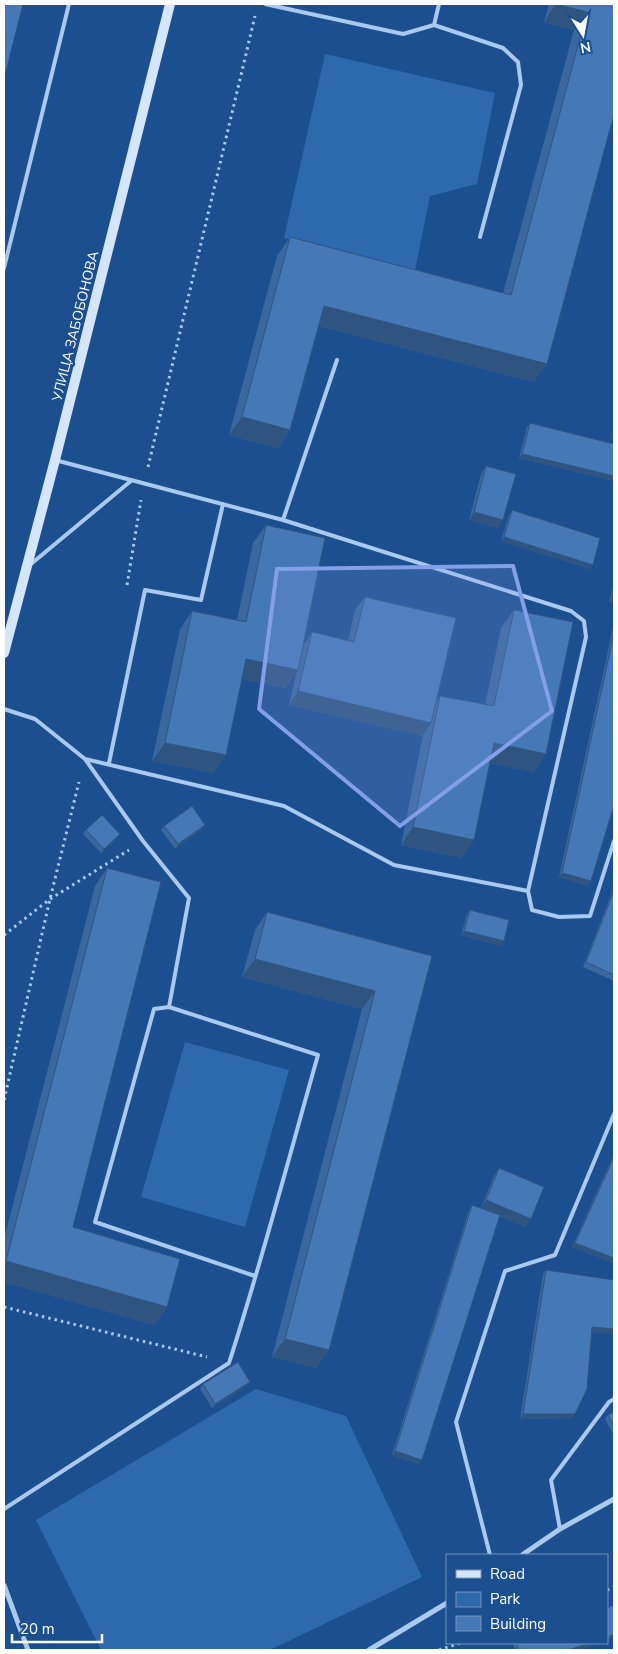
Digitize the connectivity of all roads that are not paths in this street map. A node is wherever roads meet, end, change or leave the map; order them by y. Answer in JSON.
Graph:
{"nodes":[{"id":1,"x":69,"y":4,"type":"edge"},
{"id":2,"x":170,"y":4,"type":"edge"},
{"id":3,"x":265,"y":4,"type":"edge"},
{"id":4,"x":439,"y":4,"type":"edge"},
{"id":5,"x":434,"y":25,"type":"junction"},
{"id":6,"x":480,"y":237,"type":"dead end"},
{"id":7,"x":4,"y":268,"type":"edge"},
{"id":8,"x":337,"y":360,"type":"dead end"},
{"id":9,"x":55,"y":460,"type":"junction"},
{"id":10,"x":132,"y":480,"type":"junction"},
{"id":11,"x":223,"y":504,"type":"junction"},
{"id":12,"x":283,"y":520,"type":"junction"},
{"id":13,"x":27,"y":567,"type":"junction"},
{"id":14,"x":4,"y":653,"type":"edge"},
{"id":15,"x":4,"y":709,"type":"edge"},
{"id":16,"x":85,"y":758,"type":"junction"},
{"id":17,"x":109,"y":763,"type":"junction"},
{"id":18,"x":614,"y":842,"type":"edge"},
{"id":19,"x":528,"y":891,"type":"junction"},
{"id":20,"x":169,"y":1007,"type":"junction"},
{"id":21,"x":614,"y":1114,"type":"edge"},
{"id":22,"x":255,"y":1276,"type":"junction"},
{"id":23,"x":614,"y":1399,"type":"edge"},
{"id":24,"x":614,"y":1499,"type":"edge"},
{"id":25,"x":4,"y":1509,"type":"edge"},
{"id":26,"x":560,"y":1529,"type":"junction"},
{"id":27,"x":490,"y":1554,"type":"edge"},
{"id":28,"x":523,"y":1554,"type":"edge"},
{"id":29,"x":4,"y":1585,"type":"edge"},
{"id":30,"x":446,"y":1605,"type":"edge"},
{"id":31,"x":28,"y":1650,"type":"edge"},
{"id":32,"x":369,"y":1650,"type":"edge"}],
"edges":[{"from":1,"to":7,"type":"lane"},
{"from":2,"to":9,"type":"street","name":"УЛИЦА ЗАБОБОНОВА"},
{"from":3,"to":5,"type":"lane"},
{"from":4,"to":5,"type":"lane"},
{"from":5,"to":6,"type":"lane"},
{"from":8,"to":12,"type":"lane"},
{"from":9,"to":10,"type":"lane"},
{"from":9,"to":13,"type":"street","name":"УЛИЦА ЗАБОБОНОВА"},
{"from":10,"to":11,"type":"lane"},
{"from":10,"to":13,"type":"lane"},
{"from":11,"to":12,"type":"lane"},
{"from":11,"to":17,"type":"lane"},
{"from":12,"to":19,"type":"lane"},
{"from":13,"to":14,"type":"street","name":"УЛИЦА ЗАБОБОНОВА"},
{"from":15,"to":16,"type":"lane"},
{"from":16,"to":17,"type":"lane"},
{"from":16,"to":20,"type":"lane"},
{"from":17,"to":19,"type":"lane"},
{"from":18,"to":19,"type":"lane"},
{"from":20,"to":22,"type":"lane"},
{"from":20,"to":22,"type":"lane"},
{"from":21,"to":27,"type":"lane"},
{"from":22,"to":25,"type":"lane"},
{"from":23,"to":26,"type":"lane"},
{"from":24,"to":26,"type":"street"},
{"from":26,"to":28,"type":"street"},
{"from":29,"to":31,"type":"street"},
{"from":30,"to":32,"type":"street"}]}
